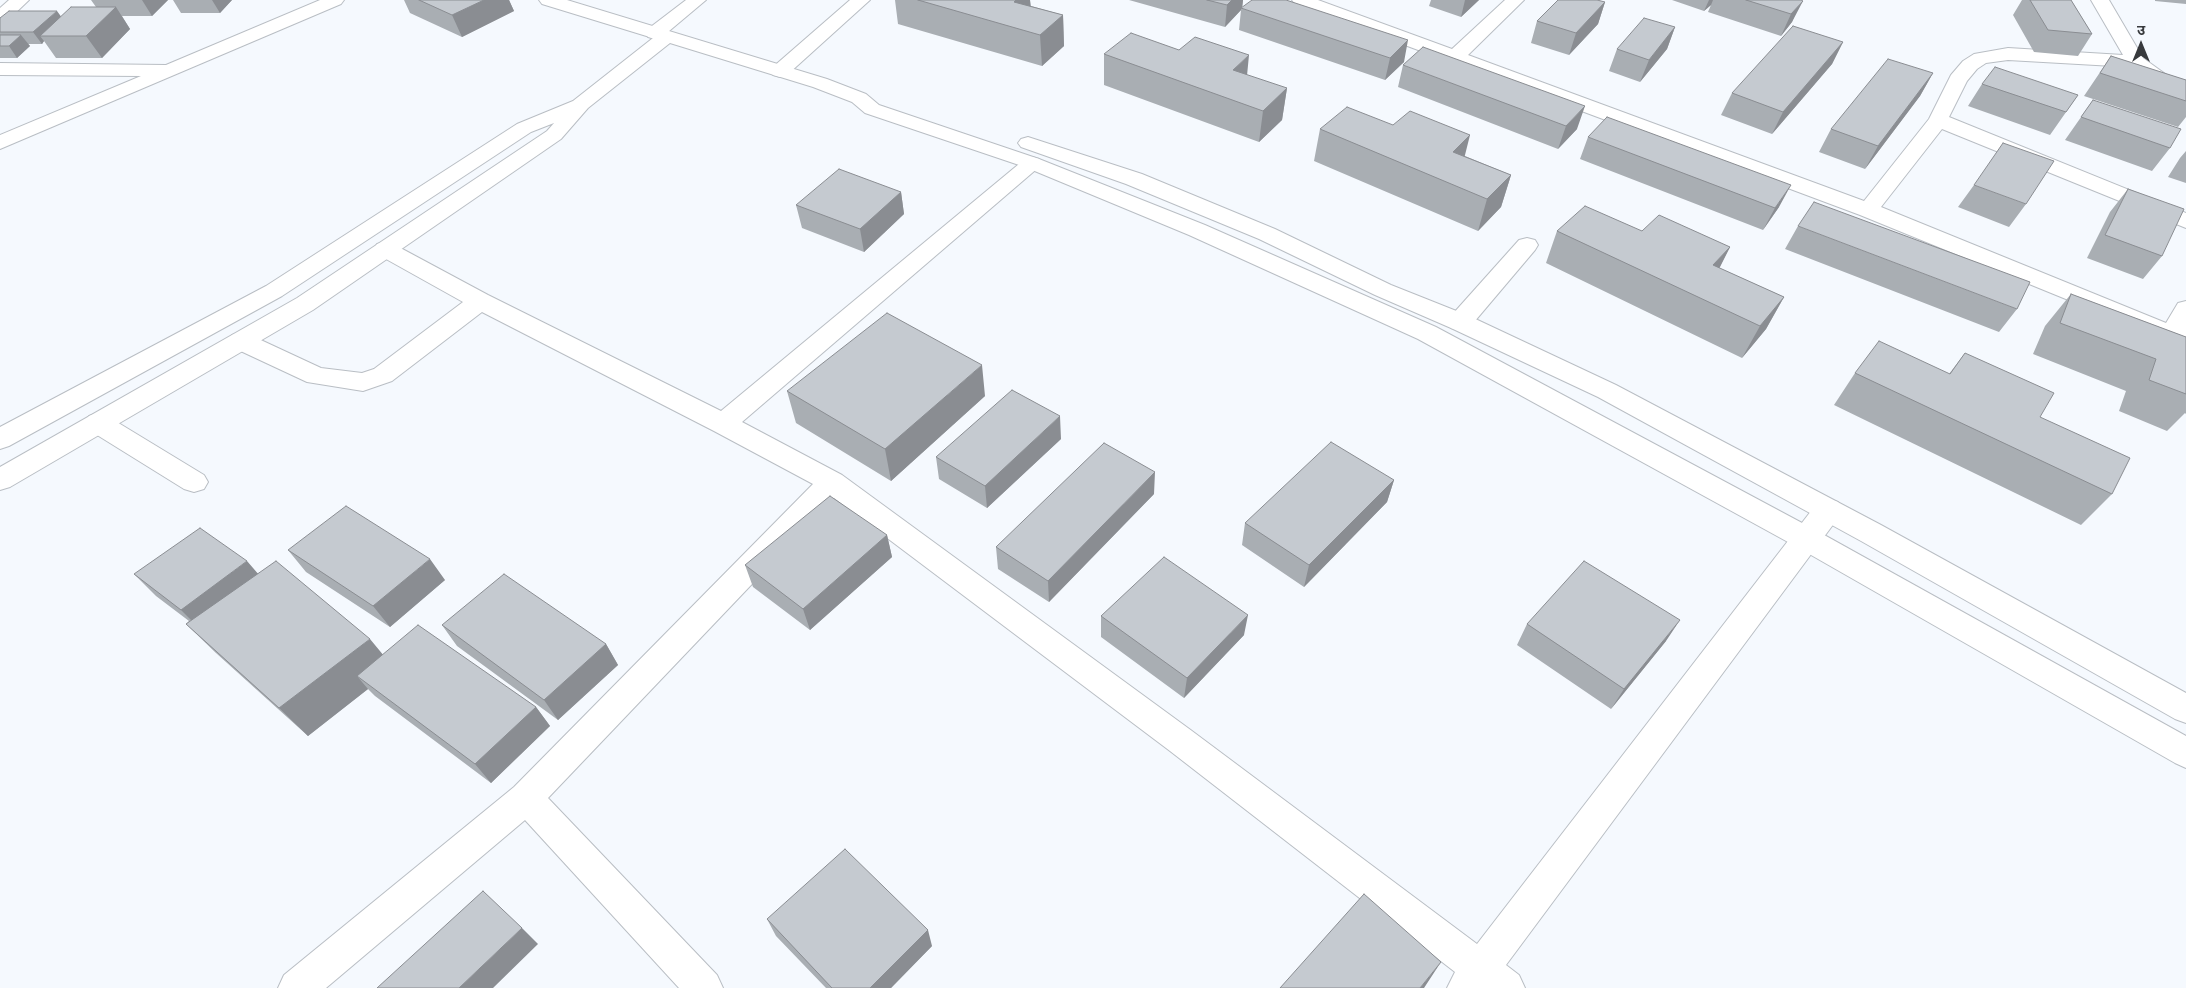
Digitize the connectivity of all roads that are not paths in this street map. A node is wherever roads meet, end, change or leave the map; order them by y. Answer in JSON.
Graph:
{"nodes":[{"id":1,"x":20,"y":0,"type":"edge"},
{"id":2,"x":335,"y":0,"type":"edge"},
{"id":3,"x":697,"y":0,"type":"edge"},
{"id":4,"x":861,"y":0,"type":"edge"},
{"id":5,"x":1301,"y":0,"type":"edge"},
{"id":6,"x":1515,"y":0,"type":"edge"},
{"id":7,"x":2100,"y":0,"type":"edge"},
{"id":8,"x":560,"y":1,"type":"edge"},
{"id":9,"x":0,"y":18,"type":"edge"},
{"id":10,"x":660,"y":35,"type":"junction"},
{"id":11,"x":1455,"y":57,"type":"junction"},
{"id":12,"x":2136,"y":62,"type":"junction"},
{"id":13,"x":0,"y":69,"type":"edge"},
{"id":14,"x":170,"y":70,"type":"junction"},
{"id":15,"x":780,"y":71,"type":"junction"},
{"id":16,"x":2186,"y":98,"type":"edge"},
{"id":17,"x":581,"y":104,"type":"junction"},
{"id":18,"x":1938,"y":120,"type":"junction"},
{"id":19,"x":994,"y":141,"type":"junction"},
{"id":20,"x":0,"y":144,"type":"edge"},
{"id":21,"x":1032,"y":163,"type":"junction"},
{"id":22,"x":1868,"y":210,"type":"junction"},
{"id":23,"x":2186,"y":222,"type":"edge"},
{"id":24,"x":1527,"y":245,"type":"dead end"},
{"id":25,"x":385,"y":249,"type":"junction"},
{"id":26,"x":480,"y":301,"type":"junction"},
{"id":27,"x":2186,"y":309,"type":"edge"},
{"id":28,"x":1460,"y":322,"type":"junction"},
{"id":29,"x":2179,"y":337,"type":"edge"},
{"id":30,"x":241,"y":341,"type":"junction"},
{"id":31,"x":98,"y":423,"type":"junction"},
{"id":32,"x":723,"y":424,"type":"junction"},
{"id":33,"x":0,"y":439,"type":"edge"},
{"id":34,"x":0,"y":480,"type":"edge"},
{"id":35,"x":194,"y":482,"type":"dead end"},
{"id":36,"x":832,"y":482,"type":"junction"},
{"id":37,"x":1828,"y":510,"type":"junction"},
{"id":38,"x":1807,"y":539,"type":"junction"},
{"id":39,"x":2186,"y":709,"type":"edge"},
{"id":40,"x":2186,"y":754,"type":"edge"},
{"id":41,"x":526,"y":798,"type":"junction"},
{"id":42,"x":1485,"y":981,"type":"edge"},
{"id":43,"x":297,"y":988,"type":"edge"},
{"id":44,"x":704,"y":988,"type":"edge"}],
"edges":[{"from":1,"to":9,"type":"street"},
{"from":2,"to":14,"type":"street"},
{"from":3,"to":10,"type":"street"},
{"from":4,"to":15,"type":"street"},
{"from":5,"to":11,"type":"street"},
{"from":6,"to":11,"type":"street"},
{"from":7,"to":12,"type":"street"},
{"from":8,"to":10,"type":"street"},
{"from":10,"to":15,"type":"street"},
{"from":10,"to":17,"type":"street"},
{"from":11,"to":22,"type":"street"},
{"from":12,"to":16,"type":"street"},
{"from":12,"to":18,"type":"street"},
{"from":13,"to":14,"type":"street"},
{"from":14,"to":20,"type":"street"},
{"from":15,"to":19,"type":"street"},
{"from":17,"to":25,"type":"street"},
{"from":17,"to":33,"type":"street"},
{"from":18,"to":22,"type":"street"},
{"from":18,"to":23,"type":"street"},
{"from":19,"to":21,"type":"street"},
{"from":19,"to":28,"type":"street"},
{"from":21,"to":32,"type":"street"},
{"from":21,"to":38,"type":"street"},
{"from":22,"to":29,"type":"street"},
{"from":24,"to":28,"type":"street"},
{"from":25,"to":26,"type":"street"},
{"from":25,"to":30,"type":"street"},
{"from":26,"to":30,"type":"street"},
{"from":26,"to":32,"type":"street"},
{"from":27,"to":29,"type":"street"},
{"from":28,"to":37,"type":"street"},
{"from":30,"to":31,"type":"street"},
{"from":31,"to":34,"type":"street"},
{"from":31,"to":35,"type":"street"},
{"from":32,"to":36,"type":"street"},
{"from":36,"to":41,"type":"street"},
{"from":36,"to":42,"type":"street"},
{"from":37,"to":38,"type":"street"},
{"from":37,"to":39,"type":"street"},
{"from":38,"to":40,"type":"street"},
{"from":38,"to":42,"type":"street"},
{"from":41,"to":43,"type":"street"},
{"from":41,"to":44,"type":"street"}]}
